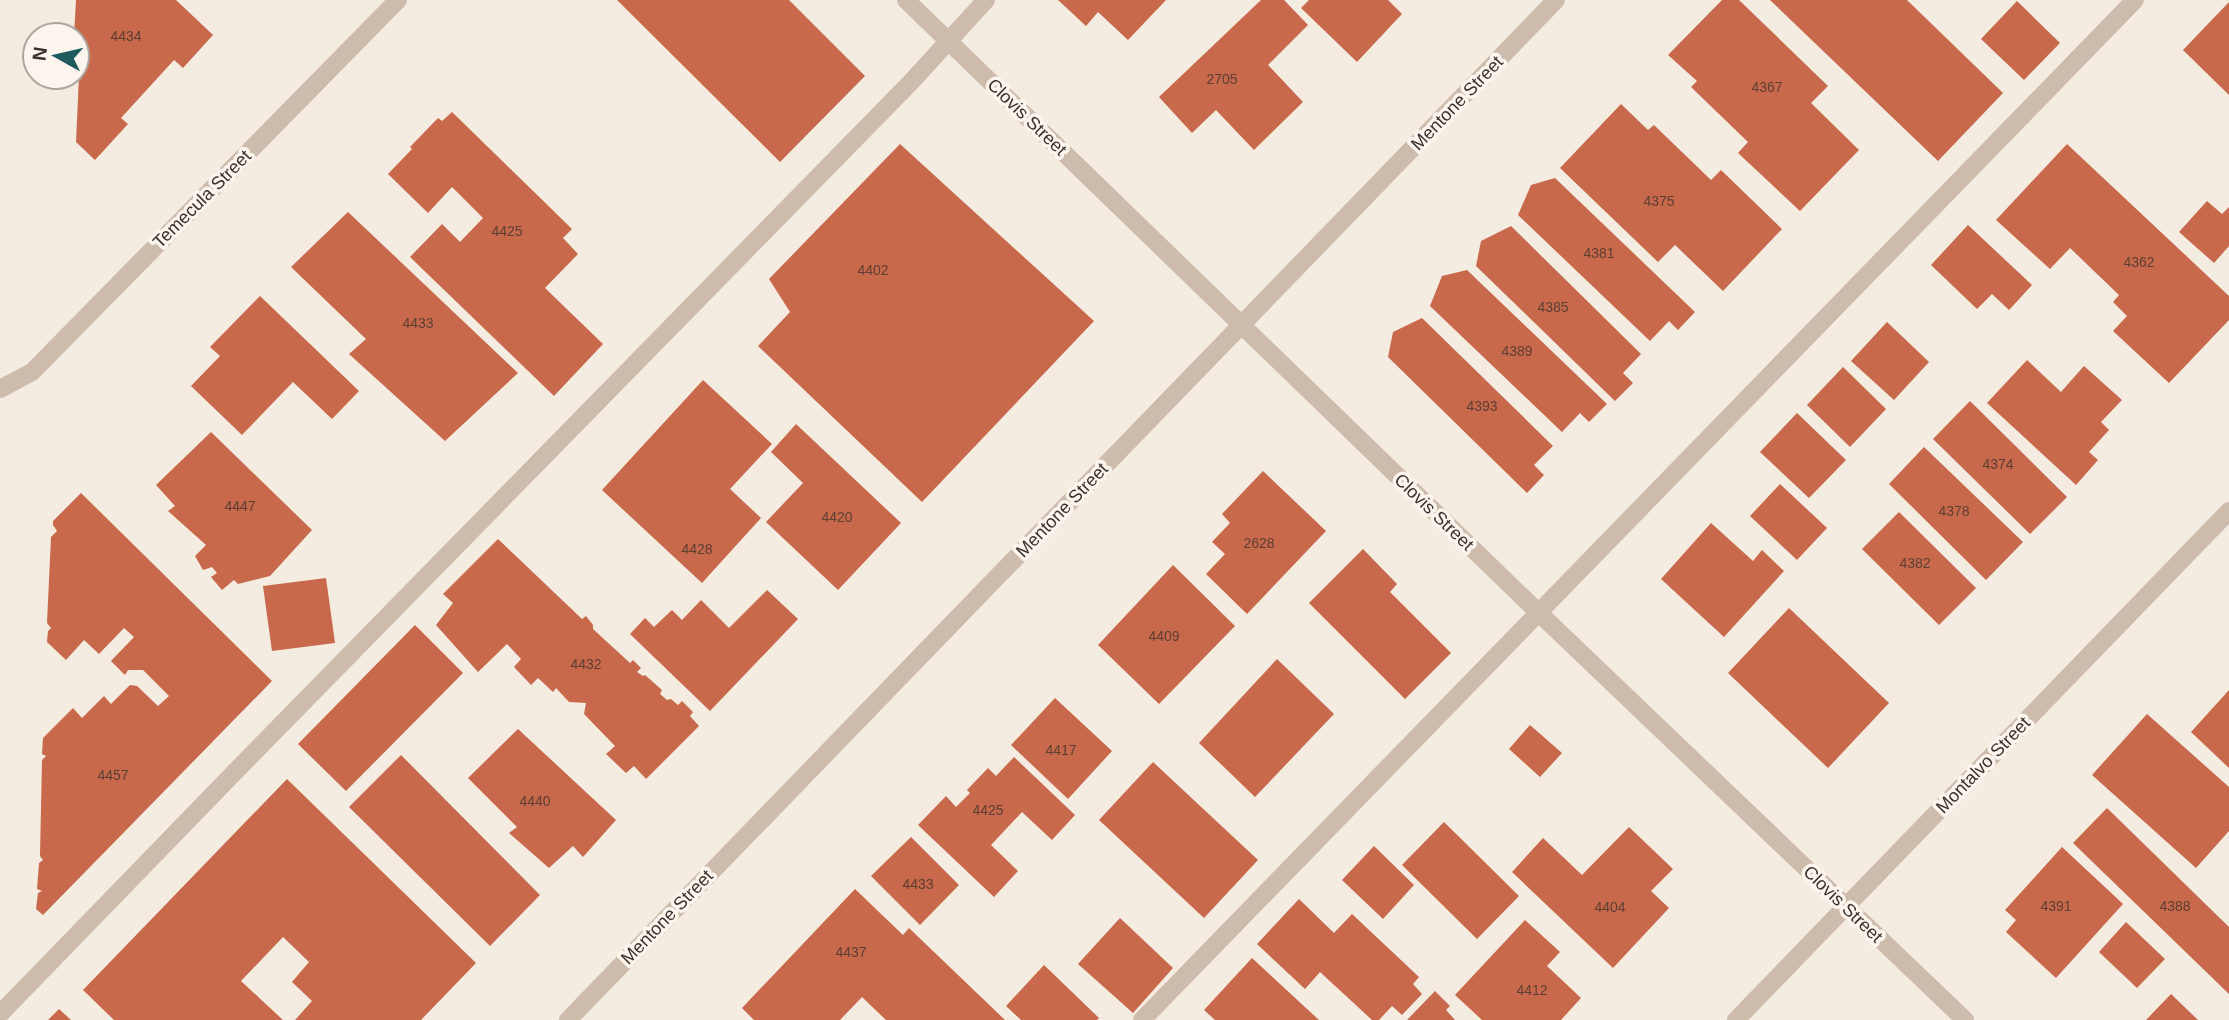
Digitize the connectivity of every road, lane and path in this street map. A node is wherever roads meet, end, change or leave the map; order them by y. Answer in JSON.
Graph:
{"nodes":[{"id":1,"x":398,"y":0,"type":"edge"},
{"id":2,"x":906,"y":0,"type":"edge"},
{"id":3,"x":986,"y":0,"type":"edge"},
{"id":4,"x":1556,"y":0,"type":"edge"},
{"id":5,"x":2134,"y":0,"type":"edge"},
{"id":6,"x":947,"y":41,"type":"junction"},
{"id":7,"x":1241,"y":324,"type":"junction"},
{"id":8,"x":0,"y":389,"type":"edge"},
{"id":9,"x":2229,"y":511,"type":"edge"},
{"id":10,"x":1539,"y":613,"type":"junction"},
{"id":11,"x":1846,"y":907,"type":"junction"},
{"id":12,"x":0,"y":1014,"type":"edge"},
{"id":13,"x":568,"y":1020,"type":"edge"},
{"id":14,"x":1142,"y":1020,"type":"edge"},
{"id":15,"x":1736,"y":1020,"type":"edge"},
{"id":16,"x":1965,"y":1020,"type":"edge"}],
"edges":[{"from":1,"to":8,"type":"street","name":"Temecula Street"},
{"from":2,"to":6,"type":"street","name":"Clovis Street"},
{"from":3,"to":6,"type":"street"},
{"from":4,"to":7,"type":"street","name":"Mentone Street"},
{"from":5,"to":10,"type":"street"},
{"from":6,"to":7,"type":"street","name":"Clovis Street"},
{"from":6,"to":12,"type":"street"},
{"from":7,"to":10,"type":"street","name":"Clovis Street"},
{"from":7,"to":13,"type":"street","name":"Mentone Street"},
{"from":9,"to":11,"type":"street","name":"Montalvo Street"},
{"from":10,"to":11,"type":"street","name":"Clovis Street"},
{"from":10,"to":14,"type":"street"},
{"from":11,"to":15,"type":"street","name":"Montalvo Street"},
{"from":11,"to":16,"type":"street","name":"Clovis Street"}]}
